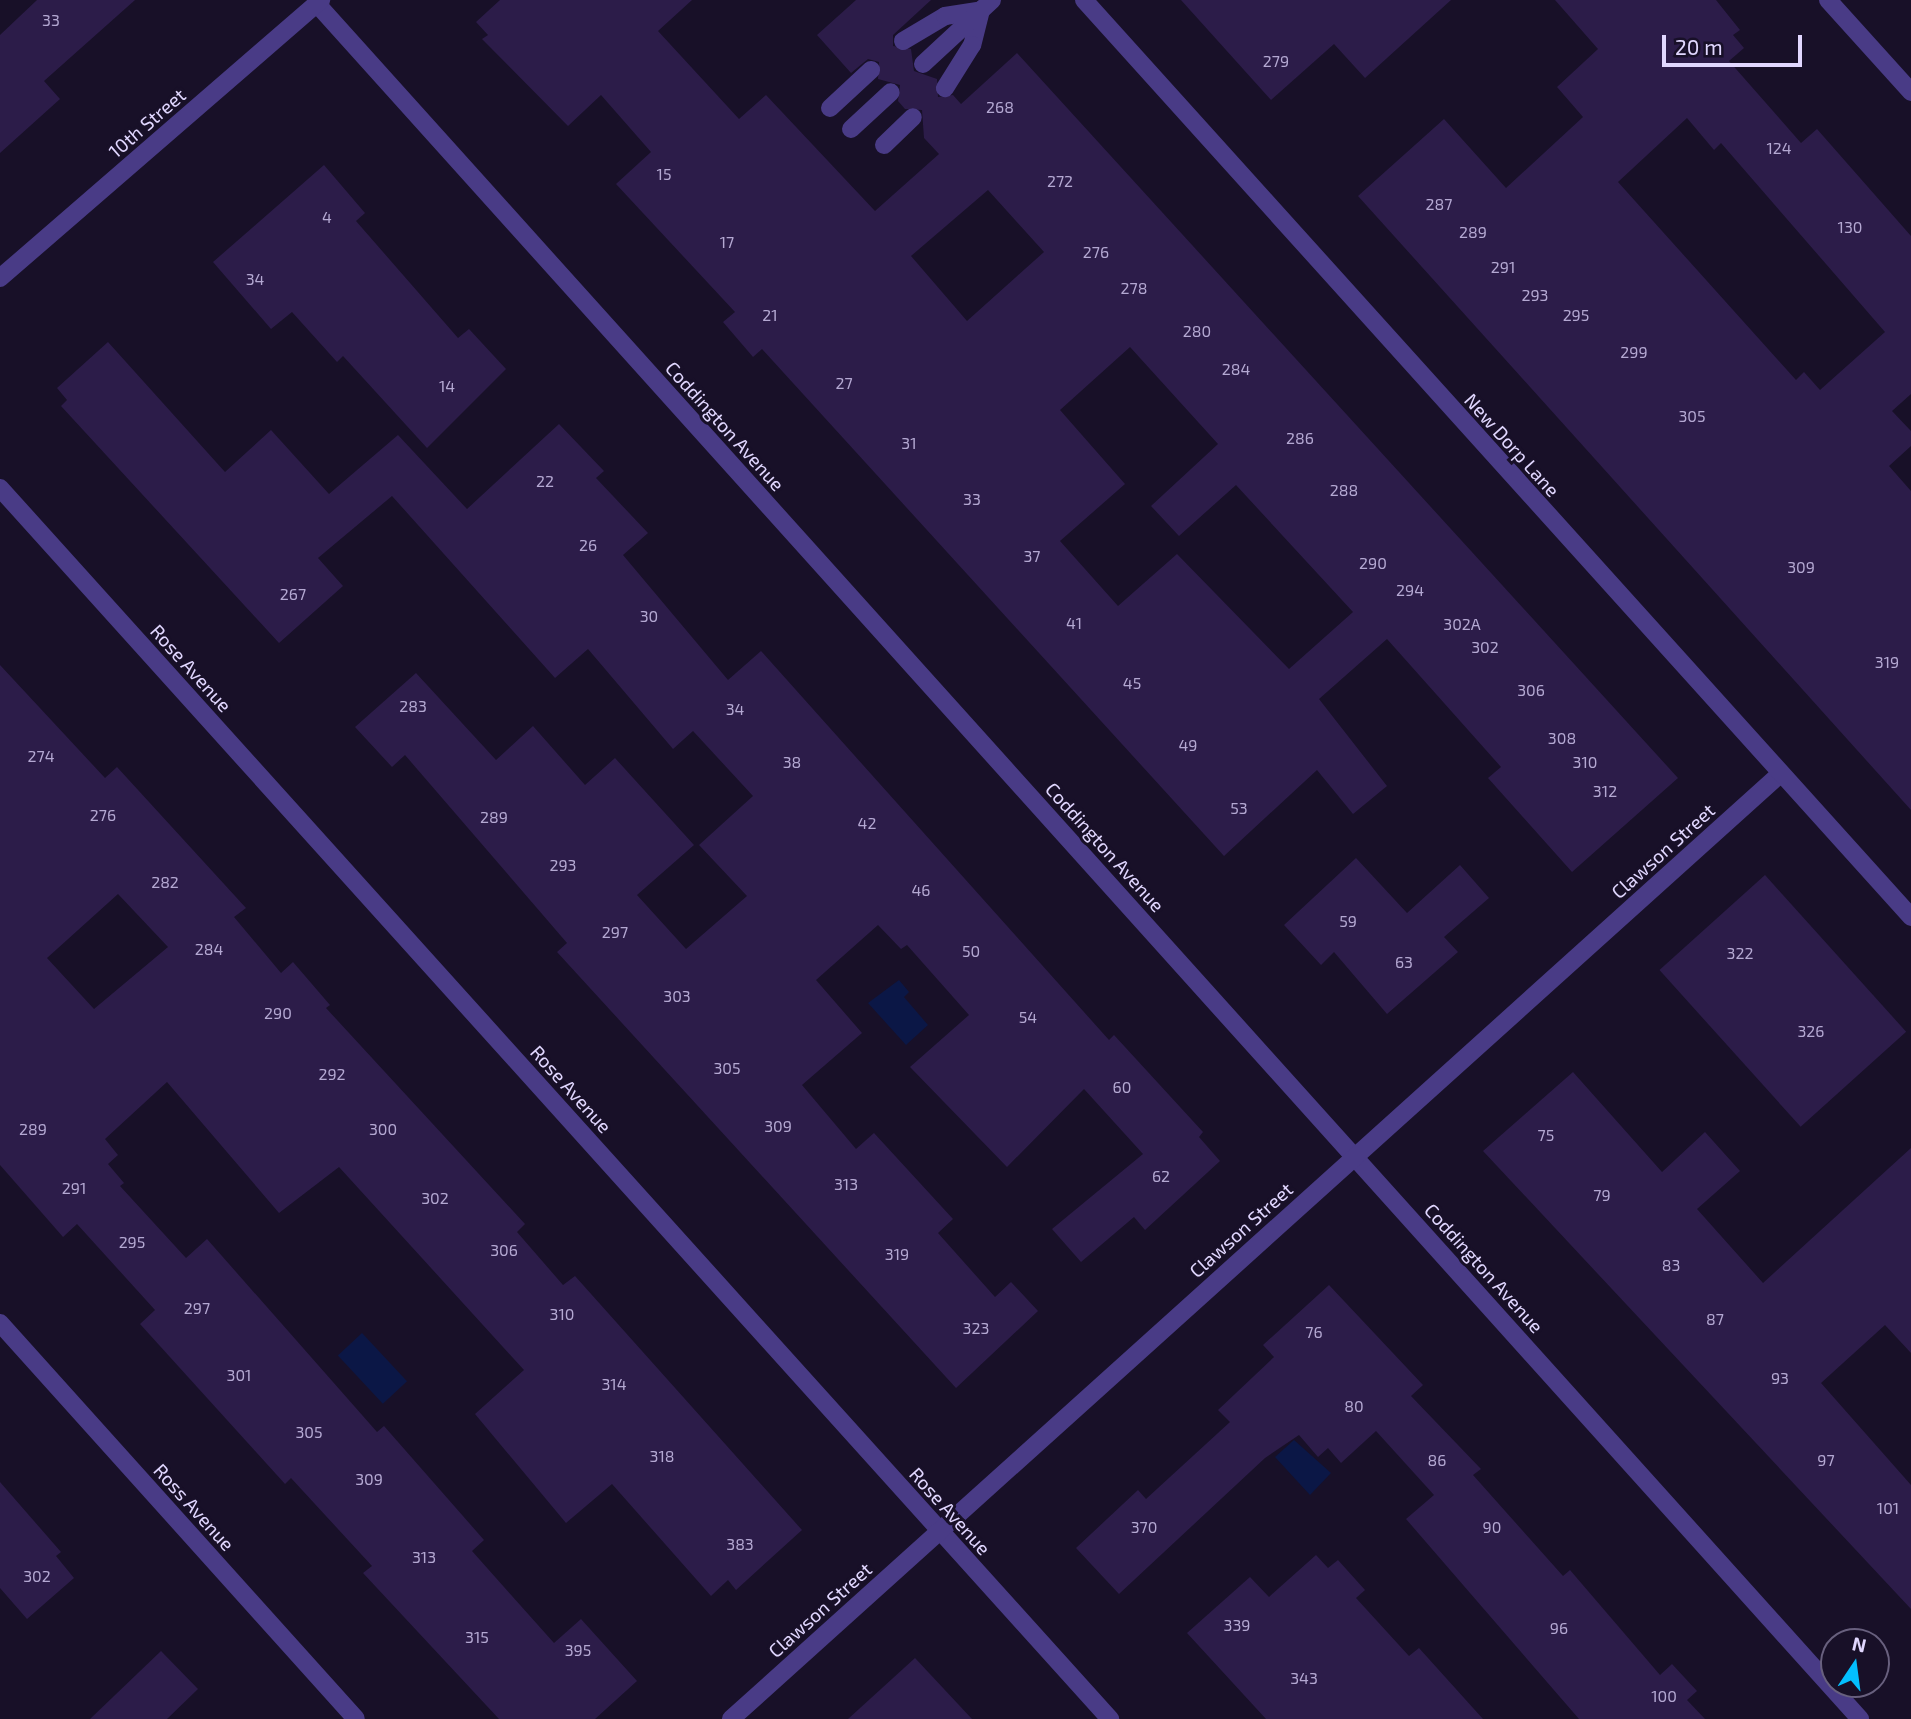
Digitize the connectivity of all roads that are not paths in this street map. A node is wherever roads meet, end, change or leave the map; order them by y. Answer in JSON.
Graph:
{"nodes":[{"id":1,"x":1084,"y":0,"type":"edge"},
{"id":2,"x":1828,"y":0,"type":"edge"},
{"id":3,"x":319,"y":2,"type":"edge"},
{"id":4,"x":987,"y":5,"type":"edge"},
{"id":5,"x":903,"y":41,"type":"dead end"},
{"id":6,"x":923,"y":64,"type":"dead end"},
{"id":7,"x":871,"y":70,"type":"dead end"},
{"id":8,"x":945,"y":88,"type":"dead end"},
{"id":9,"x":891,"y":92,"type":"dead end"},
{"id":10,"x":1911,"y":92,"type":"edge"},
{"id":11,"x":830,"y":108,"type":"dead end"},
{"id":12,"x":913,"y":117,"type":"dead end"},
{"id":13,"x":851,"y":129,"type":"dead end"},
{"id":14,"x":884,"y":145,"type":"dead end"},
{"id":15,"x":2,"y":273,"type":"edge"},
{"id":16,"x":0,"y":488,"type":"edge"},
{"id":17,"x":1780,"y":774,"type":"junction"},
{"id":18,"x":1911,"y":917,"type":"edge"},
{"id":19,"x":1356,"y":1156,"type":"junction"},
{"id":20,"x":0,"y":1323,"type":"edge"},
{"id":21,"x":939,"y":1530,"type":"junction"},
{"id":22,"x":356,"y":1719,"type":"edge"},
{"id":23,"x":731,"y":1719,"type":"edge"},
{"id":24,"x":1110,"y":1719,"type":"edge"},
{"id":25,"x":1860,"y":1719,"type":"edge"}],
"edges":[{"from":1,"to":17,"type":"street","name":"New Dorp Lane"},
{"from":2,"to":10,"type":"street"},
{"from":3,"to":15,"type":"street","name":"10th Street"},
{"from":3,"to":19,"type":"street","name":"Coddington Avenue"},
{"from":4,"to":5,"type":"street"},
{"from":4,"to":6,"type":"street"},
{"from":4,"to":8,"type":"street"},
{"from":7,"to":11,"type":"street"},
{"from":9,"to":13,"type":"street"},
{"from":12,"to":14,"type":"street"},
{"from":16,"to":21,"type":"street","name":"Rose Avenue"},
{"from":17,"to":18,"type":"street","name":"New Dorp Lane"},
{"from":17,"to":19,"type":"street","name":"Clawson Street"},
{"from":19,"to":21,"type":"street","name":"Clawson Street"},
{"from":19,"to":25,"type":"street","name":"Coddington Avenue"},
{"from":20,"to":22,"type":"street","name":"Ross Avenue"},
{"from":21,"to":23,"type":"street","name":"Clawson Street"},
{"from":21,"to":24,"type":"street","name":"Rose Avenue"}]}
